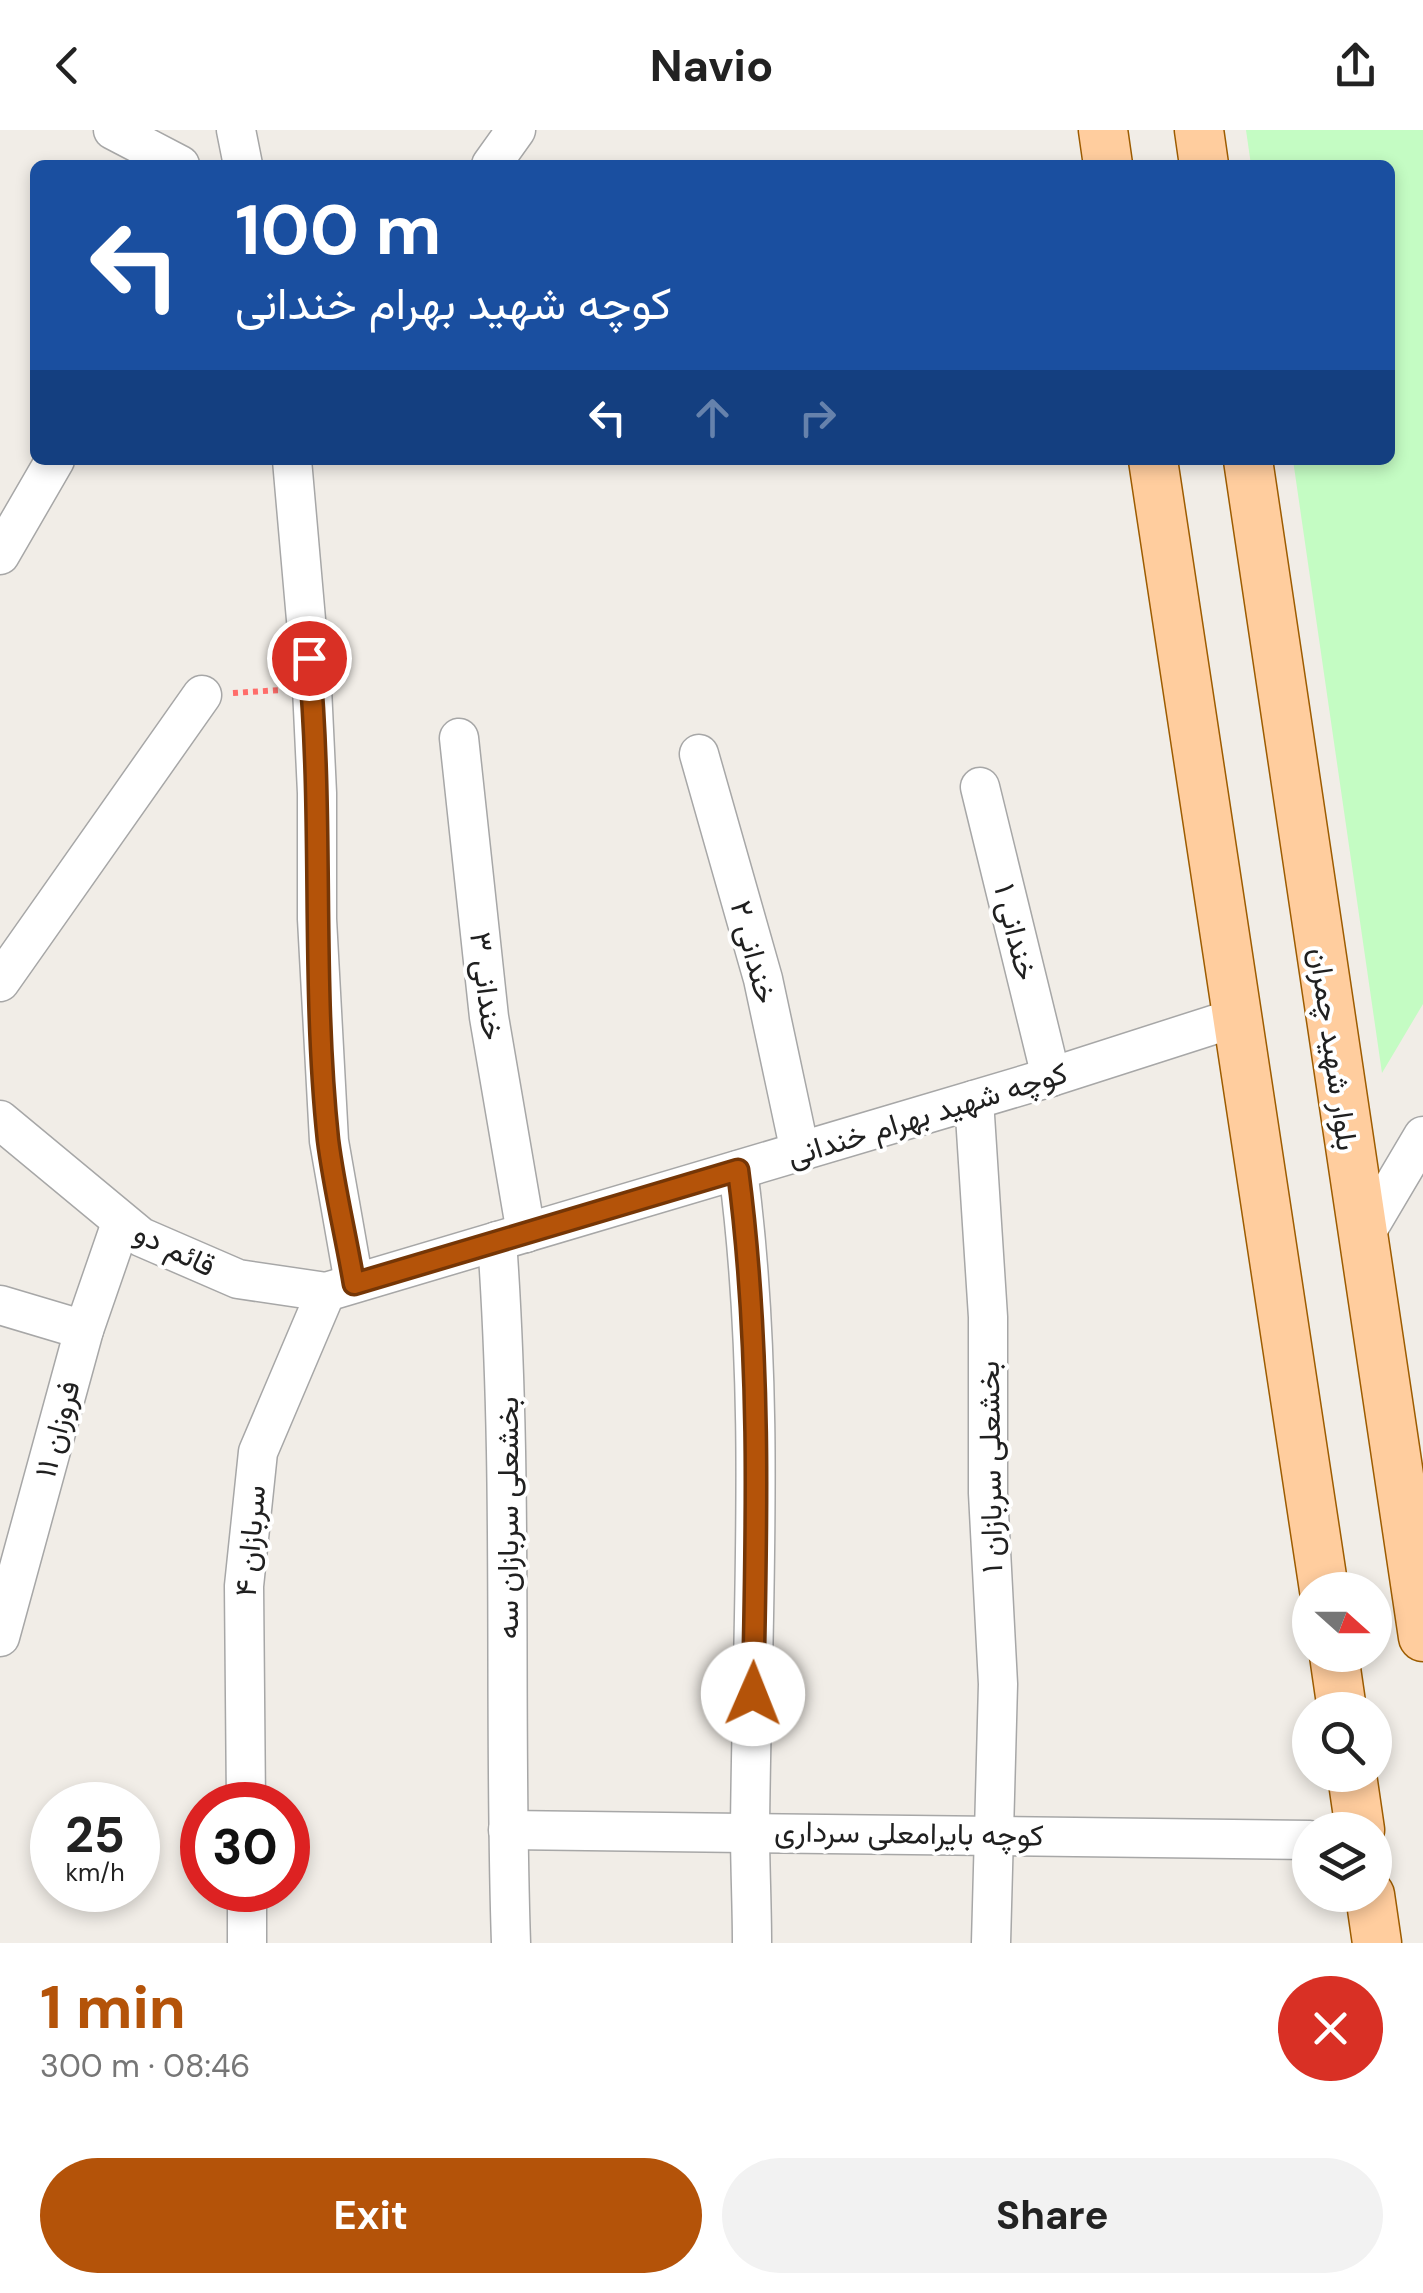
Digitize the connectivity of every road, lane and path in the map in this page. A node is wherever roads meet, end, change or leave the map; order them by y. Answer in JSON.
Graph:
{"nodes":[{"id":1,"x":112,"y":130,"type":"edge"},
{"id":2,"x":236,"y":130,"type":"edge"},
{"id":3,"x":516,"y":130,"type":"edge"},
{"id":4,"x":1103,"y":130,"type":"edge"},
{"id":5,"x":1199,"y":130,"type":"edge"},
{"id":6,"x":170,"y":160,"type":"edge"},
{"id":7,"x":242,"y":160,"type":"edge"},
{"id":8,"x":495,"y":160,"type":"edge"},
{"id":9,"x":1107,"y":160,"type":"edge"},
{"id":10,"x":1203,"y":160,"type":"edge"},
{"id":11,"x":52,"y":465,"type":"edge"},
{"id":12,"x":292,"y":465,"type":"edge"},
{"id":13,"x":1154,"y":465,"type":"edge"},
{"id":14,"x":1249,"y":465,"type":"edge"},
{"id":15,"x":0,"y":555,"type":"edge"},
{"id":16,"x":312,"y":688,"type":"junction"},
{"id":17,"x":202,"y":695,"type":"joint"},
{"id":18,"x":458,"y":738,"type":"dead end"},
{"id":19,"x":699,"y":754,"type":"dead end"},
{"id":20,"x":980,"y":787,"type":"dead end"},
{"id":21,"x":0,"y":982,"type":"edge"},
{"id":22,"x":1238,"y":1017,"type":"junction"},
{"id":23,"x":1051,"y":1078,"type":"junction"},
{"id":24,"x":974,"y":1100,"type":"junction"},
{"id":25,"x":0,"y":1120,"type":"edge"},
{"id":26,"x":1423,"y":1136,"type":"edge"},
{"id":27,"x":800,"y":1152,"type":"junction"},
{"id":28,"x":738,"y":1170,"type":"junction"},
{"id":29,"x":122,"y":1223,"type":"junction"},
{"id":30,"x":511,"y":1237,"type":"junction"},
{"id":31,"x":1362,"y":1239,"type":"junction"},
{"id":32,"x":340,"y":1288,"type":"junction"},
{"id":33,"x":0,"y":1305,"type":"edge"},
{"id":34,"x":84,"y":1330,"type":"junction"},
{"id":35,"x":1321,"y":1572,"type":"edge"},
{"id":36,"x":0,"y":1637,"type":"edge"},
{"id":37,"x":1423,"y":1637,"type":"edge"},
{"id":38,"x":246,"y":1782,"type":"edge"},
{"id":39,"x":507,"y":1813,"type":"junction"},
{"id":40,"x":750,"y":1832,"type":"junction"},
{"id":41,"x":994,"y":1834,"type":"junction"},
{"id":42,"x":1292,"y":1840,"type":"edge"},
{"id":43,"x":247,"y":1912,"type":"edge"},
{"id":44,"x":1372,"y":1912,"type":"edge"},
{"id":45,"x":247,"y":1943,"type":"edge"},
{"id":46,"x":510,"y":1943,"type":"edge"},
{"id":47,"x":752,"y":1943,"type":"edge"},
{"id":48,"x":991,"y":1943,"type":"edge"},
{"id":49,"x":1377,"y":1943,"type":"edge"}],
"edges":[{"from":1,"to":6,"type":"street"},
{"from":2,"to":7,"type":"street"},
{"from":3,"to":8,"type":"street"},
{"from":4,"to":9,"type":"main road"},
{"from":5,"to":10,"type":"main road"},
{"from":11,"to":15,"type":"street"},
{"from":12,"to":16,"type":"street"},
{"from":13,"to":22,"type":"main road"},
{"from":14,"to":31,"type":"main road","name":"بلوار شهید چمران"},
{"from":16,"to":17,"type":"path"},
{"from":16,"to":32,"type":"street"},
{"from":17,"to":21,"type":"street"},
{"from":18,"to":30,"type":"street","name":"خندانی ۳"},
{"from":19,"to":27,"type":"street","name":"خندانی ۲"},
{"from":20,"to":23,"type":"street","name":"خندانی ۱"},
{"from":22,"to":23,"type":"street","name":"کوچه شهید بهرام خندانی"},
{"from":22,"to":35,"type":"main road"},
{"from":23,"to":24,"type":"street","name":"کوچه شهید بهرام خندانی"},
{"from":24,"to":27,"type":"street","name":"کوچه شهید بهرام خندانی"},
{"from":24,"to":41,"type":"street","name":"بخشعلی سربازان ۱"},
{"from":25,"to":29,"type":"street","name":"قائم دو"},
{"from":26,"to":31,"type":"street"},
{"from":27,"to":28,"type":"street","name":"کوچه شهید بهرام خندانی"},
{"from":28,"to":30,"type":"street","name":"کوچه شهید بهرام خندانی"},
{"from":28,"to":40,"type":"street"},
{"from":29,"to":32,"type":"street","name":"قائم دو"},
{"from":29,"to":34,"type":"street","name":"۱۱ فروزان"},
{"from":30,"to":32,"type":"street","name":"کوچه شهید بهرام خندانی"},
{"from":30,"to":39,"type":"street","name":"بخشعلی سربازان سه"},
{"from":31,"to":37,"type":"main road","name":"بلوار شهید چمران"},
{"from":32,"to":38,"type":"street","name":"سربازان ۴"},
{"from":33,"to":34,"type":"street"},
{"from":34,"to":36,"type":"street","name":"۱۱ فروزان"},
{"from":39,"to":40,"type":"street","name":"کوچه بایرامعلی سرداری"},
{"from":39,"to":46,"type":"street","name":"بخشعلی سربازان سه"},
{"from":40,"to":41,"type":"street","name":"کوچه بایرامعلی سرداری"},
{"from":40,"to":47,"type":"street"},
{"from":41,"to":42,"type":"street","name":"کوچه بایرامعلی سرداری"},
{"from":41,"to":48,"type":"street","name":"بخشعلی سربازان ۱"},
{"from":43,"to":45,"type":"street"},
{"from":44,"to":49,"type":"main road"}]}
